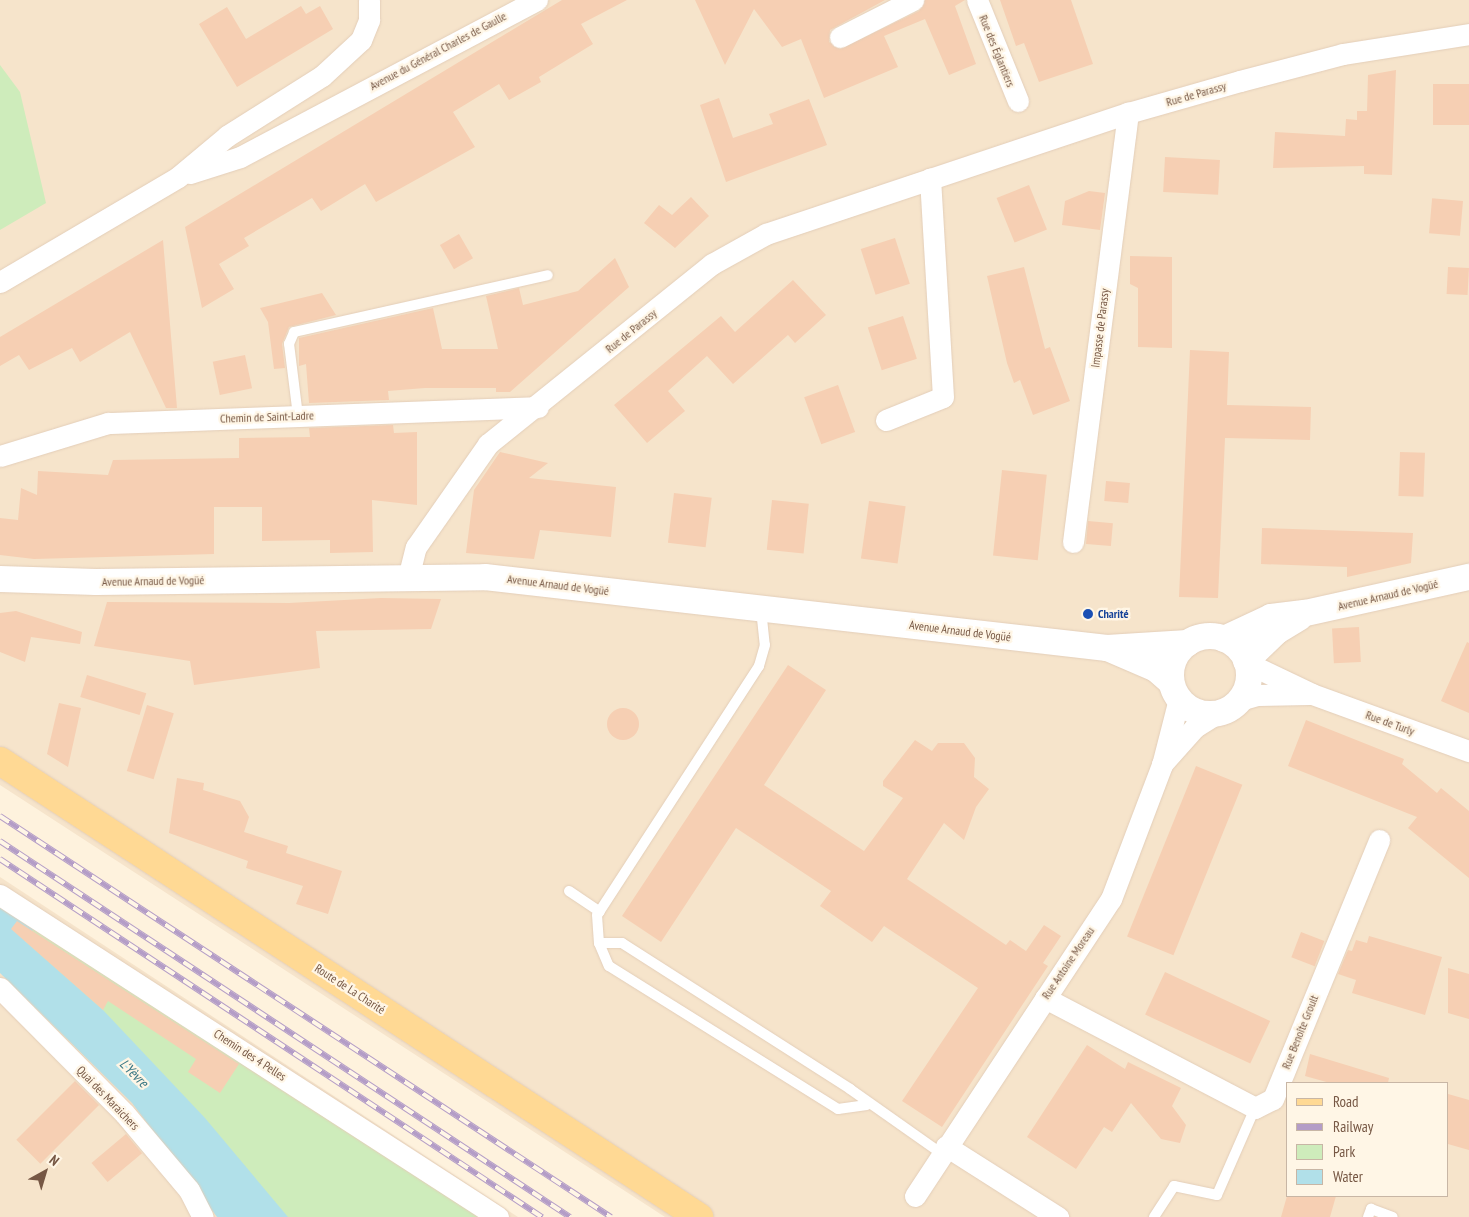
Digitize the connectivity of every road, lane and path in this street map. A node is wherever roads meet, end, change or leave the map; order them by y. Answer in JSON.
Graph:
{"nodes":[{"id":1,"x":369,"y":0,"type":"edge"},
{"id":2,"x":537,"y":0,"type":"edge"},
{"id":3,"x":913,"y":0,"type":"edge"},
{"id":4,"x":977,"y":0,"type":"edge"},
{"id":5,"x":1469,"y":34,"type":"edge"},
{"id":6,"x":840,"y":37,"type":"dead end"},
{"id":7,"x":322,"y":76,"type":"junction"},
{"id":8,"x":1018,"y":101,"type":"dead end"},
{"id":9,"x":339,"y":103,"type":"junction"},
{"id":10,"x":1128,"y":113,"type":"junction"},
{"id":11,"x":178,"y":177,"type":"junction"},
{"id":12,"x":930,"y":178,"type":"junction"},
{"id":13,"x":548,"y":275,"type":"dead end"},
{"id":14,"x":0,"y":282,"type":"edge"},
{"id":15,"x":538,"y":407,"type":"junction"},
{"id":16,"x":298,"y":416,"type":"junction"},
{"id":17,"x":886,"y":420,"type":"dead end"},
{"id":18,"x":0,"y":456,"type":"edge"},
{"id":19,"x":1073,"y":542,"type":"dead end"},
{"id":20,"x":1469,"y":577,"type":"edge"},
{"id":21,"x":408,"y":578,"type":"junction"},
{"id":22,"x":3,"y":584,"type":"edge"},
{"id":23,"x":761,"y":608,"type":"junction"},
{"id":24,"x":1306,"y":614,"type":"junction"},
{"id":25,"x":1224,"y":638,"type":"junction"},
{"id":26,"x":1188,"y":643,"type":"junction"},
{"id":27,"x":1107,"y":648,"type":"junction"},
{"id":28,"x":1247,"y":662,"type":"junction"},
{"id":29,"x":1175,"y":691,"type":"junction"},
{"id":30,"x":1312,"y":694,"type":"junction"},
{"id":31,"x":1240,"y":700,"type":"junction"},
{"id":32,"x":1216,"y":714,"type":"junction"},
{"id":33,"x":1469,"y":751,"type":"edge"},
{"id":34,"x":0,"y":761,"type":"edge"},
{"id":35,"x":1162,"y":765,"type":"junction"},
{"id":36,"x":1379,"y":840,"type":"dead end"},
{"id":37,"x":569,"y":891,"type":"dead end"},
{"id":38,"x":0,"y":895,"type":"edge"},
{"id":39,"x":600,"y":912,"type":"junction"},
{"id":40,"x":598,"y":943,"type":"junction"},
{"id":41,"x":0,"y":988,"type":"edge"},
{"id":42,"x":1045,"y":998,"type":"junction"},
{"id":43,"x":868,"y":1105,"type":"junction"},
{"id":44,"x":1255,"y":1108,"type":"junction"},
{"id":45,"x":944,"y":1150,"type":"junction"},
{"id":46,"x":915,"y":1196,"type":"dead end"},
{"id":47,"x":203,"y":1217,"type":"edge"},
{"id":48,"x":498,"y":1217,"type":"edge"},
{"id":49,"x":699,"y":1217,"type":"edge"},
{"id":50,"x":1058,"y":1217,"type":"edge"},
{"id":51,"x":1154,"y":1217,"type":"edge"},
{"id":52,"x":1368,"y":1217,"type":"edge"},
{"id":53,"x":1393,"y":1217,"type":"edge"}],
"edges":[{"from":1,"to":7,"type":"street","name":"Avenue du Général Charles de Gaulle"},
{"from":2,"to":9,"type":"street","name":"Avenue du Général Charles de Gaulle"},
{"from":3,"to":6,"type":"street"},
{"from":4,"to":8,"type":"street","name":"Rue des Églantiers"},
{"from":5,"to":10,"type":"street","name":"Rue de Parassy"},
{"from":7,"to":9,"type":"street"},
{"from":7,"to":11,"type":"street","name":"Avenue du Général Charles de Gaulle"},
{"from":9,"to":11,"type":"street","name":"Avenue du Général Charles de Gaulle"},
{"from":10,"to":12,"type":"street","name":"Rue de Parassy"},
{"from":10,"to":19,"type":"street","name":"Impasse de Parassy"},
{"from":11,"to":14,"type":"street","name":"Avenue du Général Charles de Gaulle"},
{"from":12,"to":15,"type":"street","name":"Rue de Parassy"},
{"from":12,"to":17,"type":"street"},
{"from":13,"to":16,"type":"lane"},
{"from":15,"to":16,"type":"street","name":"Chemin de Saint-Ladre"},
{"from":15,"to":21,"type":"street","name":"Rue de Parassy"},
{"from":16,"to":18,"type":"street","name":"Chemin de Saint-Ladre"},
{"from":20,"to":24,"type":"street","name":"Avenue Arnaud de Vogüé"},
{"from":21,"to":22,"type":"street","name":"Avenue Arnaud de Vogüé"},
{"from":21,"to":23,"type":"street","name":"Avenue Arnaud de Vogüé"},
{"from":23,"to":27,"type":"street","name":"Avenue Arnaud de Vogüé"},
{"from":23,"to":39,"type":"lane"},
{"from":24,"to":25,"type":"street","name":"Avenue Arnaud de Vogüé"},
{"from":24,"to":28,"type":"street","name":"Avenue Arnaud de Vogüé"},
{"from":25,"to":26,"type":"street","name":"Avenue Arnaud de Vogüé"},
{"from":25,"to":28,"type":"street"},
{"from":26,"to":27,"type":"street","name":"Avenue Arnaud de Vogüé"},
{"from":26,"to":29,"type":"street"},
{"from":27,"to":29,"type":"street","name":"Avenue Arnaud de Vogüé"},
{"from":28,"to":30,"type":"street","name":"Rue de Turly"},
{"from":28,"to":31,"type":"street"},
{"from":29,"to":32,"type":"street","name":"Avenue Arnaud de Vogüé"},
{"from":29,"to":35,"type":"street","name":"Rue Antoine Moreau"},
{"from":30,"to":31,"type":"street","name":"Rue de Turly"},
{"from":30,"to":33,"type":"street","name":"Rue de Turly"},
{"from":31,"to":32,"type":"street"},
{"from":32,"to":35,"type":"street","name":"Rue Antoine Moreau"},
{"from":34,"to":49,"type":"main road","name":"Route de La Charité"},
{"from":35,"to":42,"type":"street","name":"Rue Antoine Moreau"},
{"from":36,"to":44,"type":"street","name":"Rue Benoîte Groult"},
{"from":37,"to":39,"type":"lane"},
{"from":38,"to":48,"type":"street","name":"Chemin des 4 Pelles"},
{"from":39,"to":40,"type":"lane"},
{"from":40,"to":43,"type":"lane"},
{"from":40,"to":43,"type":"lane"},
{"from":41,"to":47,"type":"street","name":"Quai des Maraichers"},
{"from":42,"to":44,"type":"street"},
{"from":42,"to":45,"type":"street","name":"Rue Antoine Moreau"},
{"from":43,"to":45,"type":"lane"},
{"from":44,"to":51,"type":"lane"},
{"from":45,"to":46,"type":"street","name":"Rue Antoine Moreau"},
{"from":45,"to":50,"type":"street"},
{"from":52,"to":53,"type":"lane"}]}
